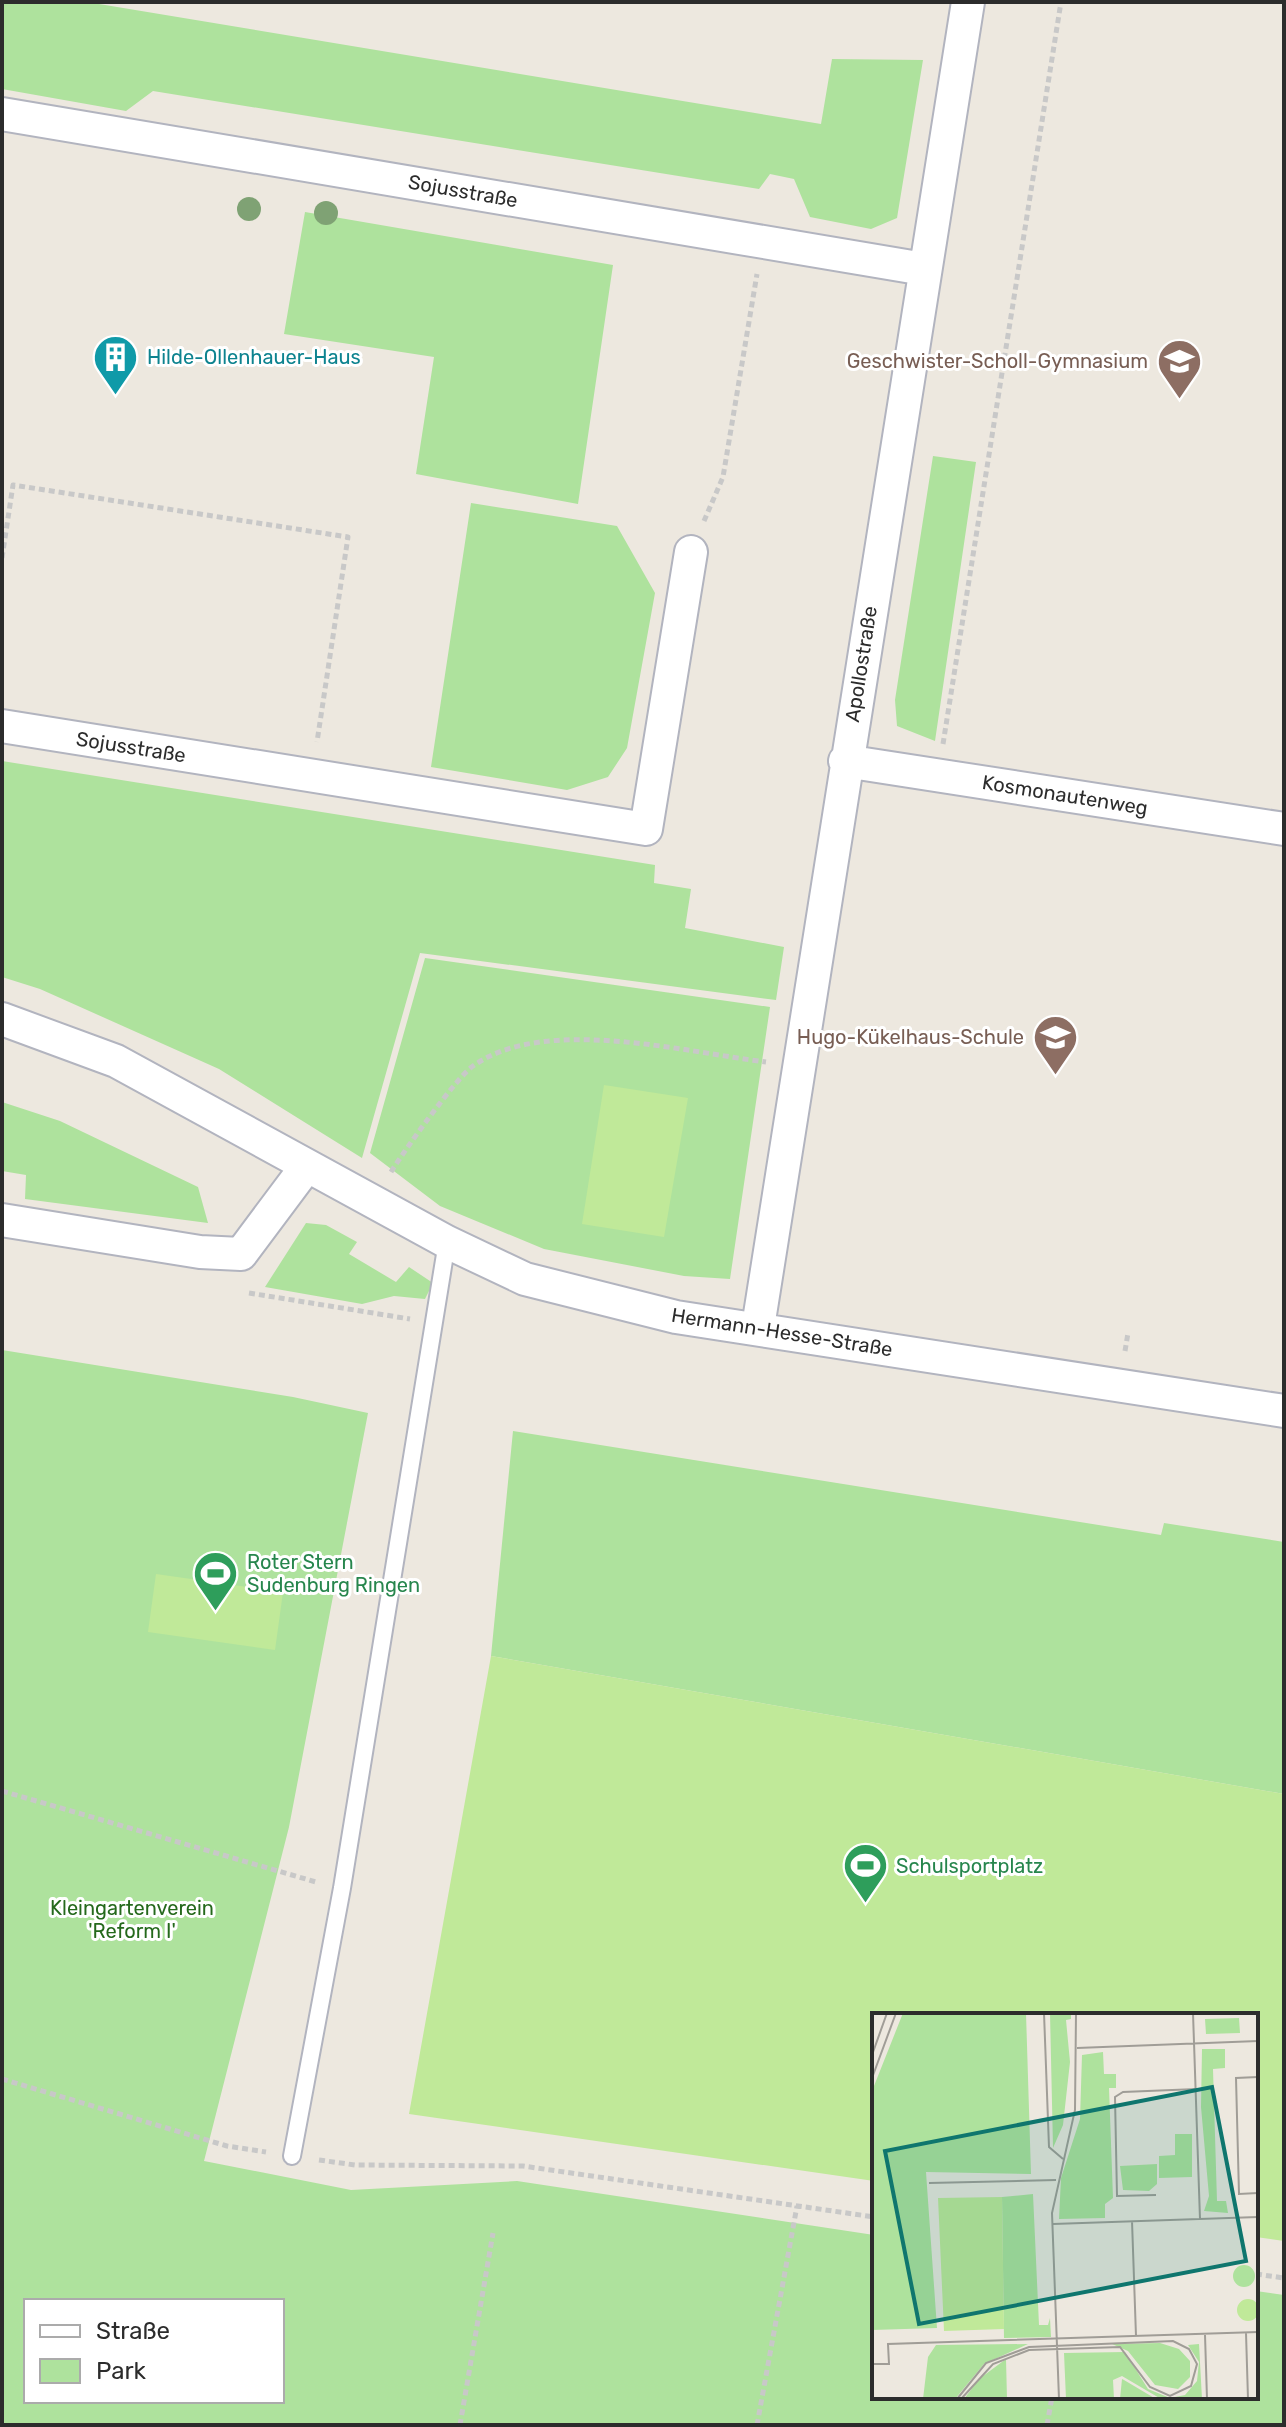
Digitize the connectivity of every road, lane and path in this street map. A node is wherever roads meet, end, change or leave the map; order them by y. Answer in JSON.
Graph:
{"nodes":[{"id":1,"x":968,"y":2,"type":"edge"},
{"id":2,"x":1061,"y":2,"type":"edge"},
{"id":3,"x":2,"y":114,"type":"edge"},
{"id":4,"x":762,"y":241,"type":"junction"},
{"id":5,"x":924,"y":269,"type":"junction"},
{"id":6,"x":691,"y":552,"type":"joint"},
{"id":7,"x":2,"y":558,"type":"edge"},
{"id":8,"x":2,"y":726,"type":"edge"},
{"id":9,"x":845,"y":761,"type":"junction"},
{"id":10,"x":938,"y":775,"type":"junction"},
{"id":11,"x":312,"y":777,"type":"junction"},
{"id":12,"x":1284,"y":829,"type":"edge"},
{"id":13,"x":2,"y":1019,"type":"edge"},
{"id":14,"x":771,"y":1063,"type":"dead end"},
{"id":15,"x":306,"y":1167,"type":"junction"},
{"id":16,"x":384,"y":1183,"type":"dead end"},
{"id":17,"x":2,"y":1220,"type":"edge"},
{"id":18,"x":447,"y":1242,"type":"junction"},
{"id":19,"x":249,"y":1293,"type":"dead end"},
{"id":20,"x":434,"y":1323,"type":"junction"},
{"id":21,"x":758,"y":1327,"type":"junction"},
{"id":22,"x":1284,"y":1411,"type":"edge"},
{"id":23,"x":2,"y":1791,"type":"edge"},
{"id":24,"x":342,"y":1888,"type":"junction"},
{"id":25,"x":2,"y":2079,"type":"edge"},
{"id":26,"x":292,"y":2156,"type":"junction"},
{"id":27,"x":797,"y":2206,"type":"junction"},
{"id":28,"x":872,"y":2217,"type":"edge"},
{"id":29,"x":493,"y":2233,"type":"dead end"},
{"id":30,"x":1258,"y":2274,"type":"edge"},
{"id":31,"x":1284,"y":2278,"type":"edge"},
{"id":32,"x":1052,"y":2399,"type":"edge"},
{"id":33,"x":460,"y":2425,"type":"edge"},
{"id":34,"x":757,"y":2425,"type":"edge"},
{"id":35,"x":1047,"y":2425,"type":"edge"}],
"edges":[{"from":1,"to":5,"type":"street","name":"Apollostraße"},
{"from":2,"to":10,"type":"path"},
{"from":3,"to":4,"type":"street","name":"Sojusstraße"},
{"from":4,"to":5,"type":"street","name":"Sojusstraße"},
{"from":4,"to":6,"type":"path"},
{"from":5,"to":9,"type":"street","name":"Apollostraße"},
{"from":6,"to":11,"type":"street","name":"Sojusstraße"},
{"from":7,"to":11,"type":"path"},
{"from":8,"to":11,"type":"street","name":"Sojusstraße"},
{"from":9,"to":10,"type":"street","name":"Kosmonautenweg"},
{"from":9,"to":21,"type":"street","name":"Apollostraße"},
{"from":10,"to":12,"type":"street","name":"Kosmonautenweg"},
{"from":13,"to":15,"type":"street","name":"Hermann-Hesse-Straße"},
{"from":14,"to":16,"type":"path"},
{"from":15,"to":17,"type":"street"},
{"from":15,"to":18,"type":"street","name":"Hermann-Hesse-Straße"},
{"from":18,"to":20,"type":"lane"},
{"from":18,"to":21,"type":"street","name":"Hermann-Hesse-Straße"},
{"from":19,"to":20,"type":"path"},
{"from":20,"to":24,"type":"lane"},
{"from":21,"to":22,"type":"street","name":"Hermann-Hesse-Straße"},
{"from":23,"to":24,"type":"path"},
{"from":24,"to":26,"type":"lane"},
{"from":25,"to":26,"type":"path"},
{"from":26,"to":27,"type":"path"},
{"from":27,"to":28,"type":"path"},
{"from":27,"to":34,"type":"path"},
{"from":29,"to":33,"type":"path"},
{"from":30,"to":31,"type":"path"},
{"from":32,"to":35,"type":"path"}]}
